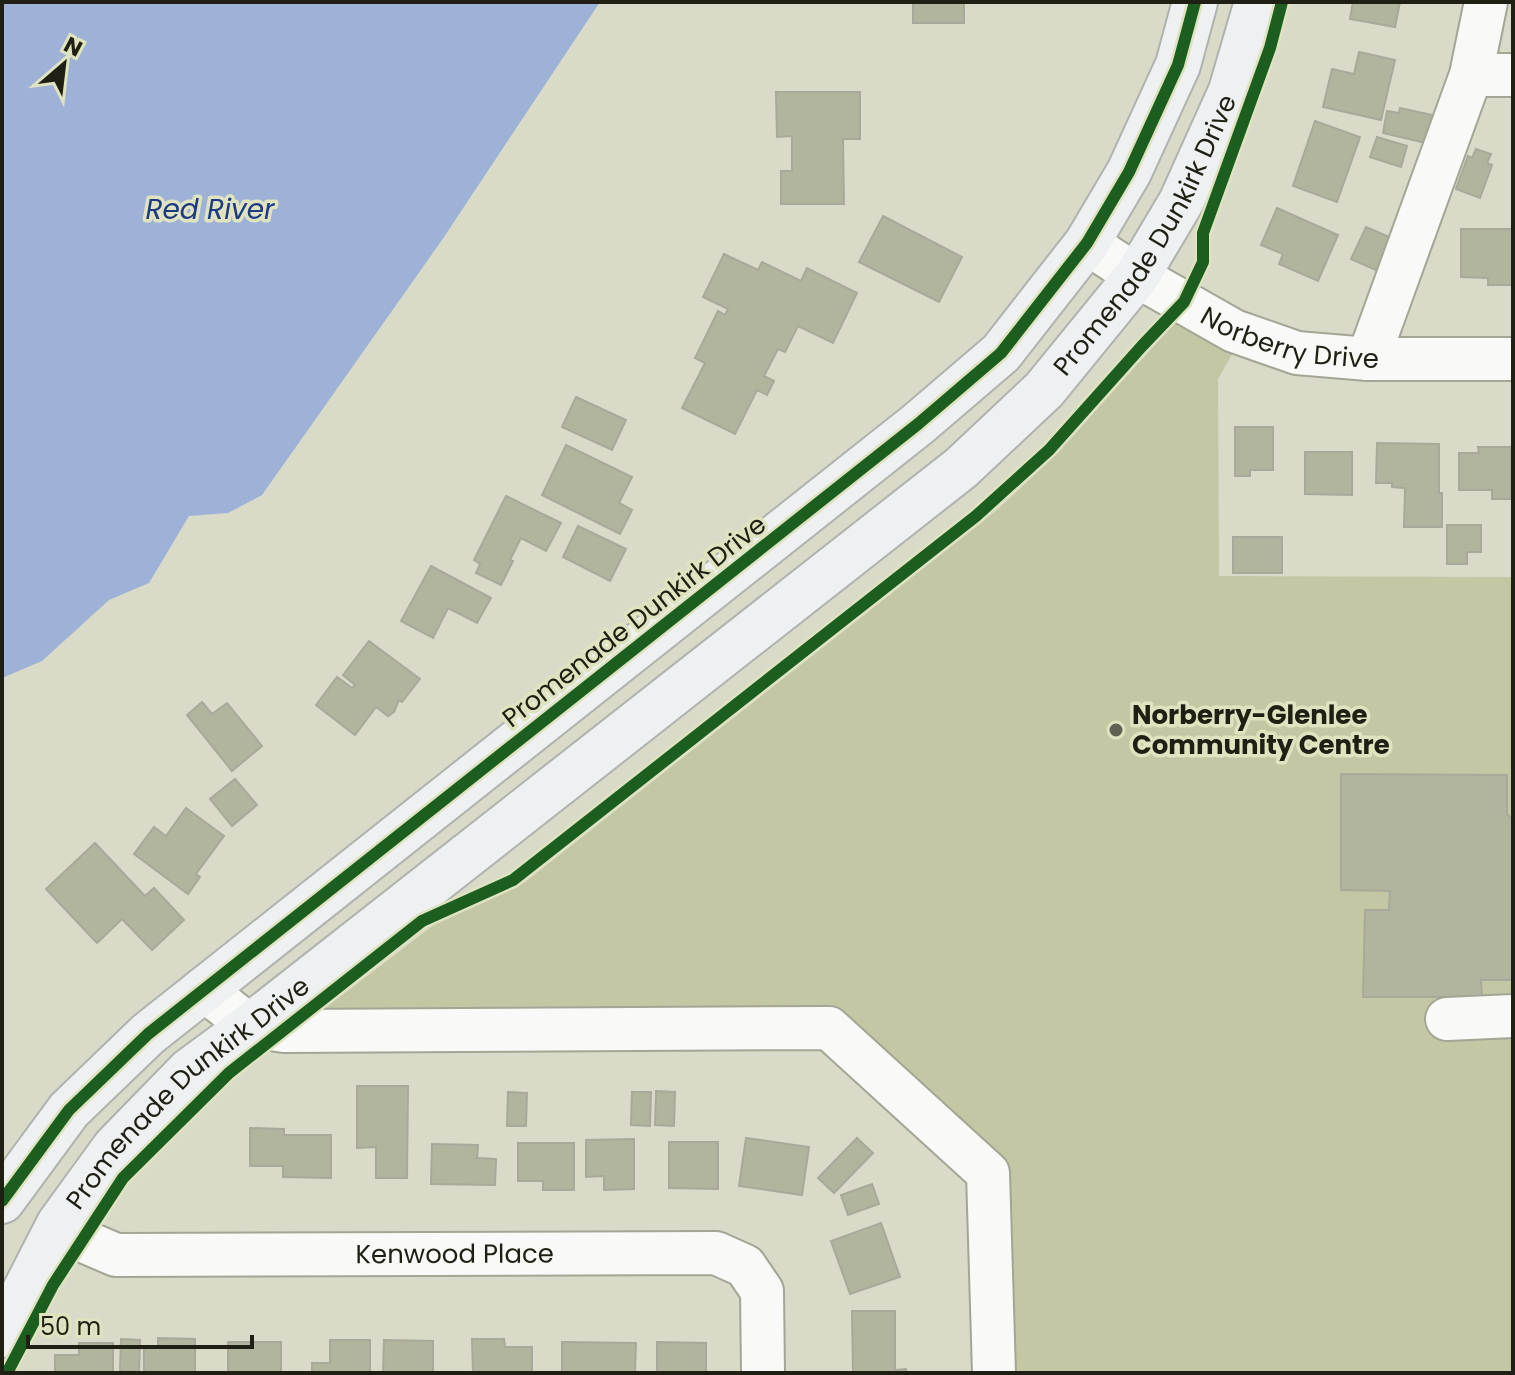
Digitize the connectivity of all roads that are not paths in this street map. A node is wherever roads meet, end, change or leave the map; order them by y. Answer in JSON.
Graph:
{"nodes":[{"id":1,"x":1195,"y":2,"type":"edge"},
{"id":2,"x":1257,"y":2,"type":"edge"},
{"id":3,"x":1486,"y":2,"type":"edge"},
{"id":4,"x":1471,"y":75,"type":"junction"},
{"id":5,"x":1513,"y":75,"type":"edge"},
{"id":6,"x":1087,"y":243,"type":"junction"},
{"id":7,"x":1137,"y":276,"type":"junction"},
{"id":8,"x":1368,"y":359,"type":"junction"},
{"id":9,"x":1513,"y":359,"type":"edge"},
{"id":10,"x":203,"y":989,"type":"junction"},
{"id":11,"x":1513,"y":1016,"type":"edge"},
{"id":12,"x":1447,"y":1019,"type":"dead end"},
{"id":13,"x":250,"y":1026,"type":"junction"},
{"id":14,"x":2,"y":1201,"type":"edge"},
{"id":15,"x":59,"y":1224,"type":"junction"},
{"id":16,"x":2,"y":1335,"type":"edge"},
{"id":17,"x":763,"y":1373,"type":"edge"},
{"id":18,"x":994,"y":1373,"type":"edge"}],
"edges":[{"from":1,"to":6,"type":"main road","name":"Promenade Dunkirk Drive"},
{"from":2,"to":7,"type":"main road","name":"Promenade Dunkirk Drive"},
{"from":3,"to":4,"type":"street"},
{"from":4,"to":5,"type":"street"},
{"from":4,"to":8,"type":"street"},
{"from":6,"to":7,"type":"street","name":"Norberry Drive"},
{"from":6,"to":10,"type":"main road","name":"Promenade Dunkirk Drive"},
{"from":7,"to":8,"type":"street","name":"Norberry Drive"},
{"from":7,"to":13,"type":"main road","name":"Promenade Dunkirk Drive"},
{"from":8,"to":9,"type":"street","name":"Norberry Drive"},
{"from":10,"to":13,"type":"street"},
{"from":10,"to":14,"type":"main road","name":"Promenade Dunkirk Drive"},
{"from":11,"to":12,"type":"street"},
{"from":13,"to":15,"type":"main road","name":"Promenade Dunkirk Drive"},
{"from":13,"to":18,"type":"street"},
{"from":15,"to":16,"type":"main road","name":"Promenade Dunkirk Drive"},
{"from":15,"to":17,"type":"street","name":"Kenwood Place"}]}
